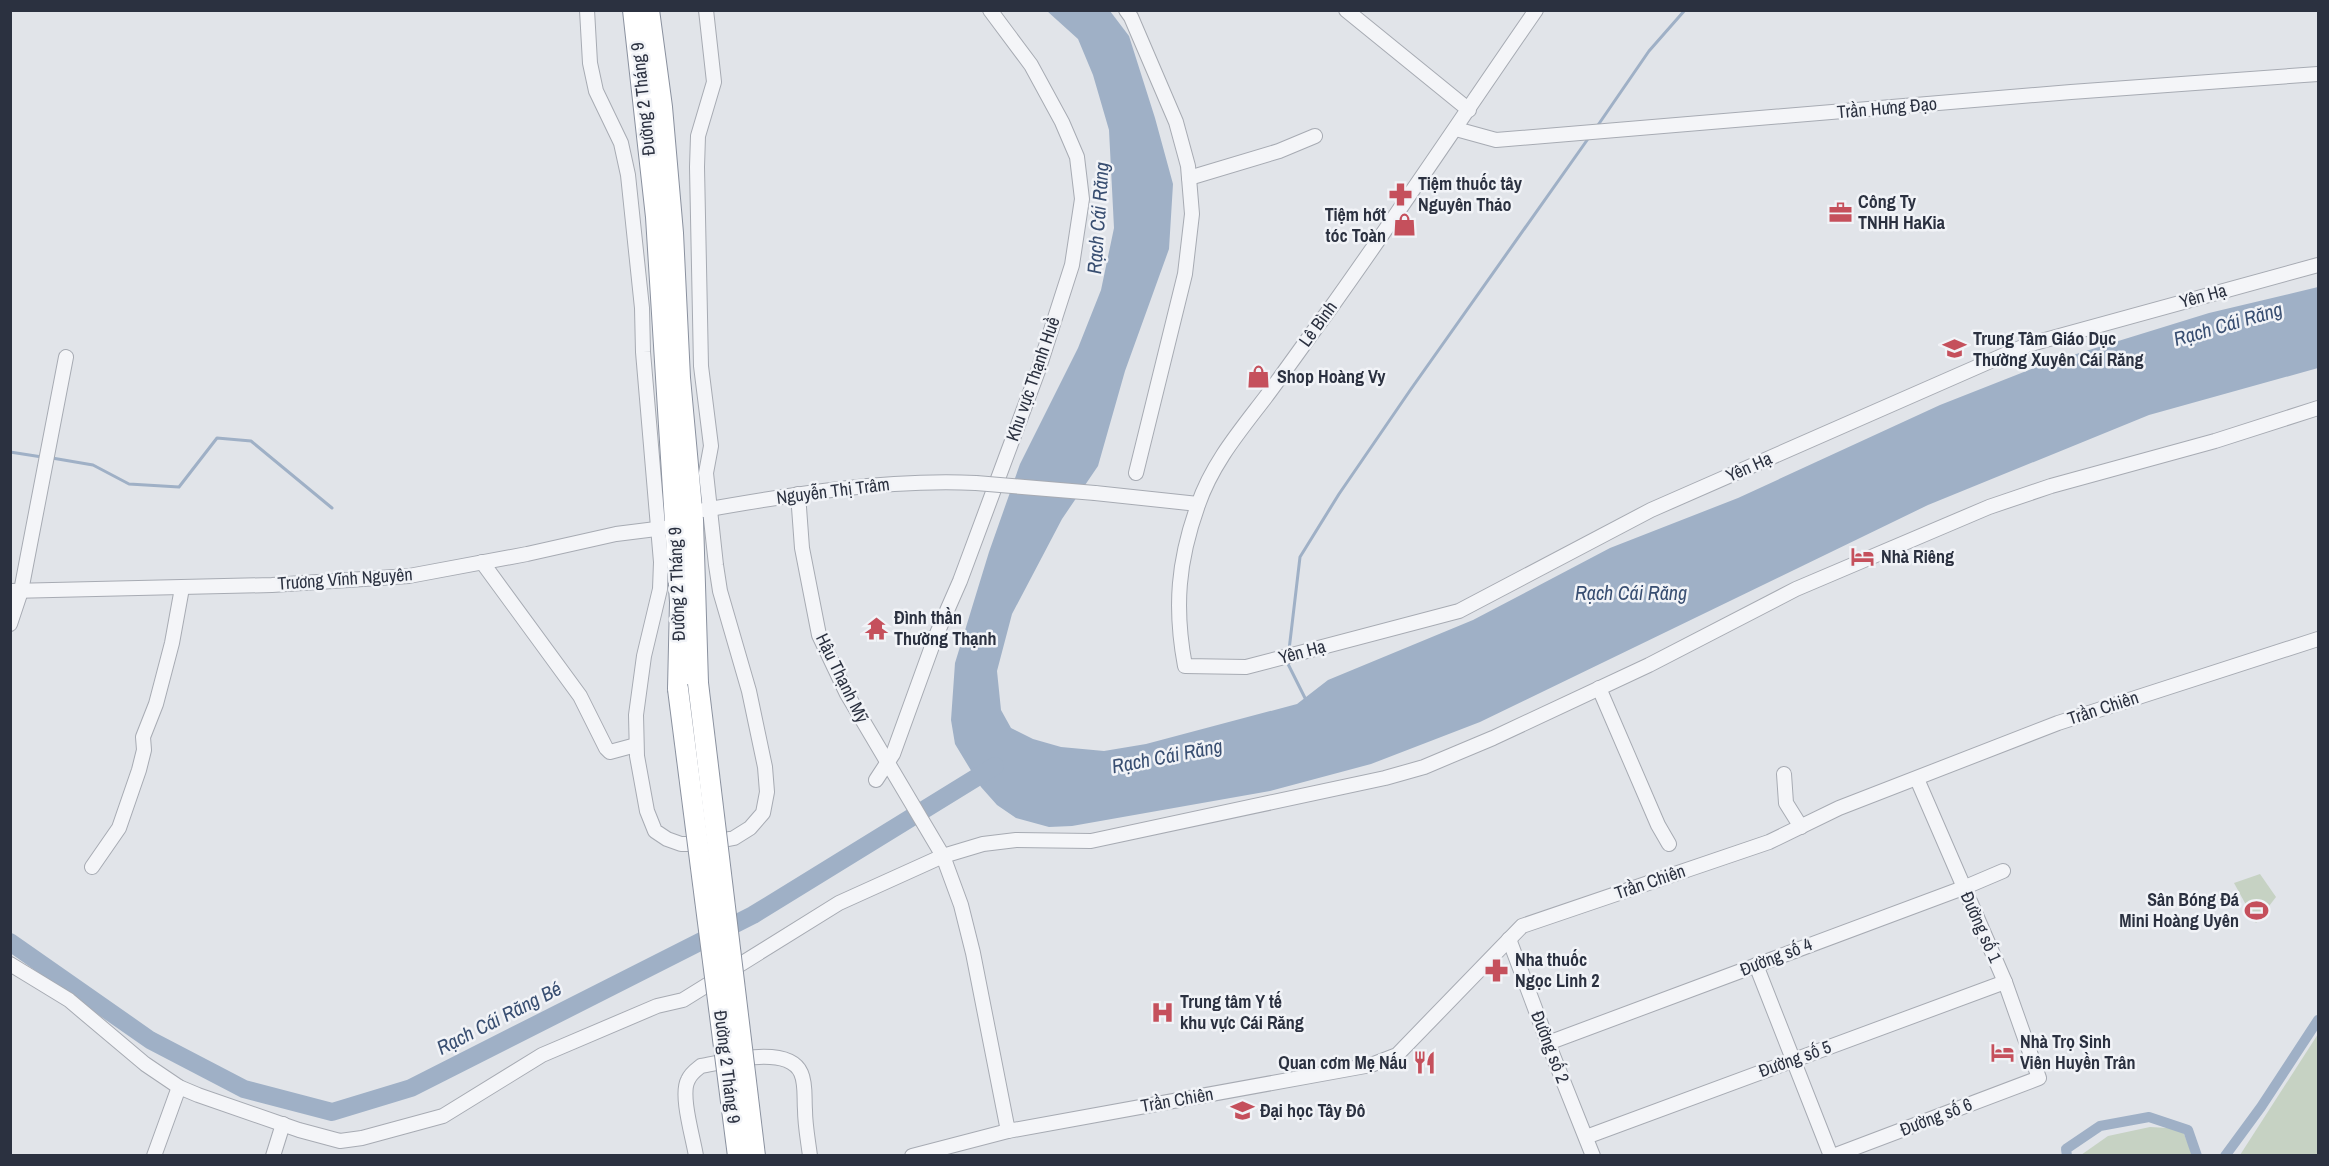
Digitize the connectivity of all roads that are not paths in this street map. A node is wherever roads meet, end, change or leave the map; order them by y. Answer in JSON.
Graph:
{"nodes":[{"id":1,"x":587,"y":10,"type":"edge"},
{"id":2,"x":633,"y":10,"type":"edge"},
{"id":3,"x":649,"y":10,"type":"edge"},
{"id":4,"x":706,"y":10,"type":"edge"},
{"id":5,"x":990,"y":10,"type":"edge"},
{"id":6,"x":1346,"y":10,"type":"edge"},
{"id":7,"x":1536,"y":10,"type":"edge"},
{"id":8,"x":1132,"y":13,"type":"edge"},
{"id":9,"x":2319,"y":74,"type":"edge"},
{"id":10,"x":649,"y":76,"type":"junction"},
{"id":11,"x":1469,"y":110,"type":"junction"},
{"id":12,"x":1456,"y":129,"type":"junction"},
{"id":13,"x":1315,"y":136,"type":"dead end"},
{"id":14,"x":1189,"y":178,"type":"junction"},
{"id":15,"x":2319,"y":265,"type":"edge"},
{"id":16,"x":66,"y":357,"type":"dead end"},
{"id":17,"x":2319,"y":408,"type":"edge"},
{"id":18,"x":687,"y":442,"type":"junction"},
{"id":19,"x":706,"y":472,"type":"junction"},
{"id":20,"x":1136,"y":473,"type":"dead end"},
{"id":21,"x":798,"y":494,"type":"junction"},
{"id":22,"x":1198,"y":504,"type":"junction"},
{"id":23,"x":712,"y":508,"type":"junction"},
{"id":24,"x":692,"y":512,"type":"junction"},
{"id":25,"x":666,"y":527,"type":"junction"},
{"id":26,"x":483,"y":562,"type":"junction"},
{"id":27,"x":661,"y":562,"type":"junction"},
{"id":28,"x":678,"y":578,"type":"junction"},
{"id":29,"x":182,"y":588,"type":"junction"},
{"id":30,"x":16,"y":591,"type":"edge"},
{"id":31,"x":10,"y":624,"type":"edge"},
{"id":32,"x":2319,"y":639,"type":"edge"},
{"id":33,"x":1185,"y":666,"type":"joint"},
{"id":34,"x":1599,"y":688,"type":"junction"},
{"id":35,"x":636,"y":745,"type":"junction"},
{"id":36,"x":892,"y":765,"type":"junction"},
{"id":37,"x":1784,"y":774,"type":"dead end"},
{"id":38,"x":1917,"y":779,"type":"junction"},
{"id":39,"x":876,"y":780,"type":"dead end"},
{"id":40,"x":1801,"y":826,"type":"junction"},
{"id":41,"x":1668,"y":844,"type":"dead end"},
{"id":42,"x":940,"y":851,"type":"junction"},
{"id":43,"x":92,"y":867,"type":"dead end"},
{"id":44,"x":2003,"y":871,"type":"dead end"},
{"id":45,"x":1964,"y":888,"type":"junction"},
{"id":46,"x":1509,"y":939,"type":"junction"},
{"id":47,"x":10,"y":964,"type":"edge"},
{"id":48,"x":1756,"y":964,"type":"junction"},
{"id":49,"x":2005,"y":982,"type":"junction"},
{"id":50,"x":1548,"y":1043,"type":"junction"},
{"id":51,"x":1795,"y":1059,"type":"junction"},
{"id":52,"x":2039,"y":1078,"type":"joint"},
{"id":53,"x":179,"y":1087,"type":"junction"},
{"id":54,"x":283,"y":1125,"type":"junction"},
{"id":55,"x":1008,"y":1131,"type":"junction"},
{"id":56,"x":1586,"y":1137,"type":"junction"},
{"id":57,"x":340,"y":1141,"type":"junction"},
{"id":58,"x":154,"y":1155,"type":"edge"},
{"id":59,"x":273,"y":1155,"type":"edge"},
{"id":60,"x":339,"y":1155,"type":"edge"},
{"id":61,"x":696,"y":1155,"type":"edge"},
{"id":62,"x":738,"y":1155,"type":"edge"},
{"id":63,"x":755,"y":1155,"type":"edge"},
{"id":64,"x":810,"y":1155,"type":"edge"},
{"id":65,"x":912,"y":1155,"type":"edge"},
{"id":66,"x":1593,"y":1155,"type":"edge"},
{"id":67,"x":1832,"y":1155,"type":"edge"}],
"edges":[{"from":1,"to":25,"type":"street"},
{"from":2,"to":10,"type":"highway","name":"Đường 2 Tháng 9"},
{"from":3,"to":10,"type":"highway","name":"Đường 2 Tháng 9"},
{"from":4,"to":19,"type":"street"},
{"from":5,"to":36,"type":"street","name":"Khu vực Thạnh Huề"},
{"from":6,"to":11,"type":"street"},
{"from":7,"to":11,"type":"street","name":"Lê Bình"},
{"from":8,"to":14,"type":"street"},
{"from":9,"to":12,"type":"street","name":"Trần Hưng Đạo"},
{"from":10,"to":18,"type":"highway","name":"Đường 2 Tháng 9"},
{"from":10,"to":25,"type":"highway","name":"Đường 2 Tháng 9"},
{"from":11,"to":12,"type":"street","name":"Lê Bình"},
{"from":12,"to":22,"type":"street","name":"Lê Bình"},
{"from":13,"to":14,"type":"street"},
{"from":14,"to":20,"type":"street"},
{"from":15,"to":33,"type":"street","name":"Yên Hạ"},
{"from":16,"to":30,"type":"street"},
{"from":17,"to":34,"type":"street"},
{"from":18,"to":19,"type":"street"},
{"from":18,"to":24,"type":"highway","name":"Đường 2 Tháng 9"},
{"from":19,"to":23,"type":"street"},
{"from":21,"to":22,"type":"street","name":"Nguyễn Thị Trâm","bridge":true},
{"from":21,"to":23,"type":"street","name":"Nguyễn Thị Trâm"},
{"from":21,"to":36,"type":"street","name":"Hậu Thạnh Mỹ"},
{"from":22,"to":33,"type":"street","name":"Lê Bình"},
{"from":23,"to":24,"type":"street","name":"Nguyễn Thị Trâm"},
{"from":23,"to":35,"type":"street"},
{"from":24,"to":63,"type":"highway","name":"Đường 2 Tháng 9","bridge":true},
{"from":25,"to":26,"type":"street","name":"Trương Vĩnh Nguyên"},
{"from":25,"to":27,"type":"street"},
{"from":25,"to":28,"type":"highway","name":"Đường 2 Tháng 9"},
{"from":26,"to":29,"type":"street","name":"Trương Vĩnh Nguyên"},
{"from":26,"to":35,"type":"street"},
{"from":27,"to":28,"type":"street"},
{"from":27,"to":35,"type":"street"},
{"from":28,"to":62,"type":"highway","name":"Đường 2 Tháng 9","bridge":true},
{"from":29,"to":30,"type":"street","name":"Trương Vĩnh Nguyên"},
{"from":29,"to":43,"type":"street"},
{"from":30,"to":31,"type":"street"},
{"from":32,"to":38,"type":"street","name":"Trần Chiên"},
{"from":34,"to":41,"type":"street"},
{"from":34,"to":42,"type":"street"},
{"from":36,"to":39,"type":"street","name":"Khu vực Thạnh Huề"},
{"from":36,"to":42,"type":"street","name":"Hậu Thạnh Mỹ"},
{"from":37,"to":40,"type":"street"},
{"from":38,"to":40,"type":"street","name":"Trần Chiên"},
{"from":38,"to":45,"type":"street","name":"Đường số 1"},
{"from":40,"to":46,"type":"street","name":"Trần Chiên"},
{"from":42,"to":55,"type":"street"},
{"from":42,"to":57,"type":"street"},
{"from":44,"to":45,"type":"street","name":"Đường số 4"},
{"from":45,"to":48,"type":"street","name":"Đường số 4"},
{"from":45,"to":49,"type":"street","name":"Đường số 1"},
{"from":46,"to":50,"type":"street","name":"Đường số 2"},
{"from":46,"to":55,"type":"street","name":"Trần Chiên"},
{"from":47,"to":53,"type":"street"},
{"from":48,"to":50,"type":"street","name":"Đường số 4"},
{"from":48,"to":51,"type":"street"},
{"from":49,"to":51,"type":"street","name":"Đường số 5"},
{"from":49,"to":52,"type":"street","name":"Đường số 1"},
{"from":50,"to":56,"type":"street","name":"Đường số 2"},
{"from":51,"to":56,"type":"street","name":"Đường số 5"},
{"from":51,"to":67,"type":"street"},
{"from":52,"to":67,"type":"street","name":"Đường số 6"},
{"from":53,"to":54,"type":"street"},
{"from":53,"to":58,"type":"street"},
{"from":54,"to":57,"type":"street"},
{"from":54,"to":59,"type":"street"},
{"from":55,"to":65,"type":"street","name":"Trần Chiên"},
{"from":56,"to":66,"type":"street","name":"Đường số 2"},
{"from":57,"to":60,"type":"street"},
{"from":61,"to":64,"type":"street"}]}
